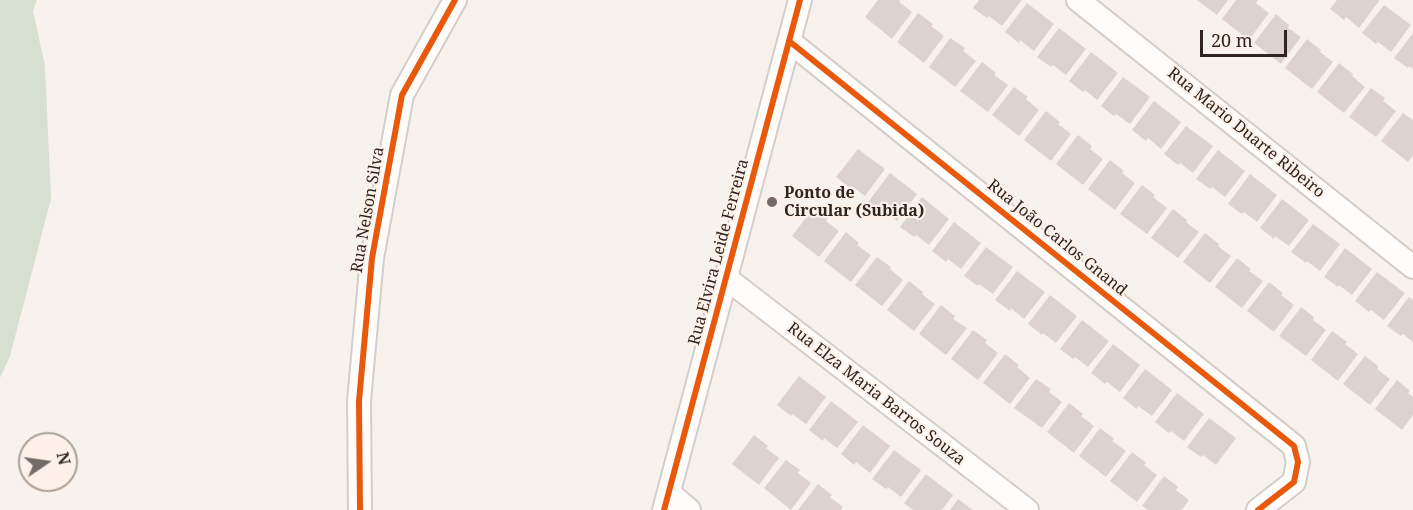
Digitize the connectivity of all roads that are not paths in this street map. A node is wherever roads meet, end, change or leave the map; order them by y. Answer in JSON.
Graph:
{"nodes":[{"id":1,"x":455,"y":0,"type":"edge"},
{"id":2,"x":800,"y":0,"type":"edge"},
{"id":3,"x":1078,"y":0,"type":"edge"},
{"id":4,"x":789,"y":41,"type":"junction"},
{"id":5,"x":1413,"y":267,"type":"edge"},
{"id":6,"x":726,"y":278,"type":"junction"},
{"id":7,"x":666,"y":501,"type":"edge"},
{"id":8,"x":360,"y":510,"type":"edge"},
{"id":9,"x":689,"y":510,"type":"edge"},
{"id":10,"x":1027,"y":510,"type":"edge"},
{"id":11,"x":1258,"y":510,"type":"edge"}],
"edges":[{"from":1,"to":8,"type":"street","name":"Rua Nelson Silva"},
{"from":2,"to":4,"type":"street","name":"Rua Elvira Leide Ferreira"},
{"from":3,"to":5,"type":"street","name":"Rua Mario Duarte Ribeiro"},
{"from":4,"to":6,"type":"street","name":"Rua Elvira Leide Ferreira"},
{"from":4,"to":11,"type":"street","name":"Rua João Carlos Gnand"},
{"from":6,"to":7,"type":"street","name":"Rua Elvira Leide Ferreira"},
{"from":6,"to":10,"type":"street","name":"Rua Elza Maria Barros Souza"},
{"from":7,"to":9,"type":"street"}]}
